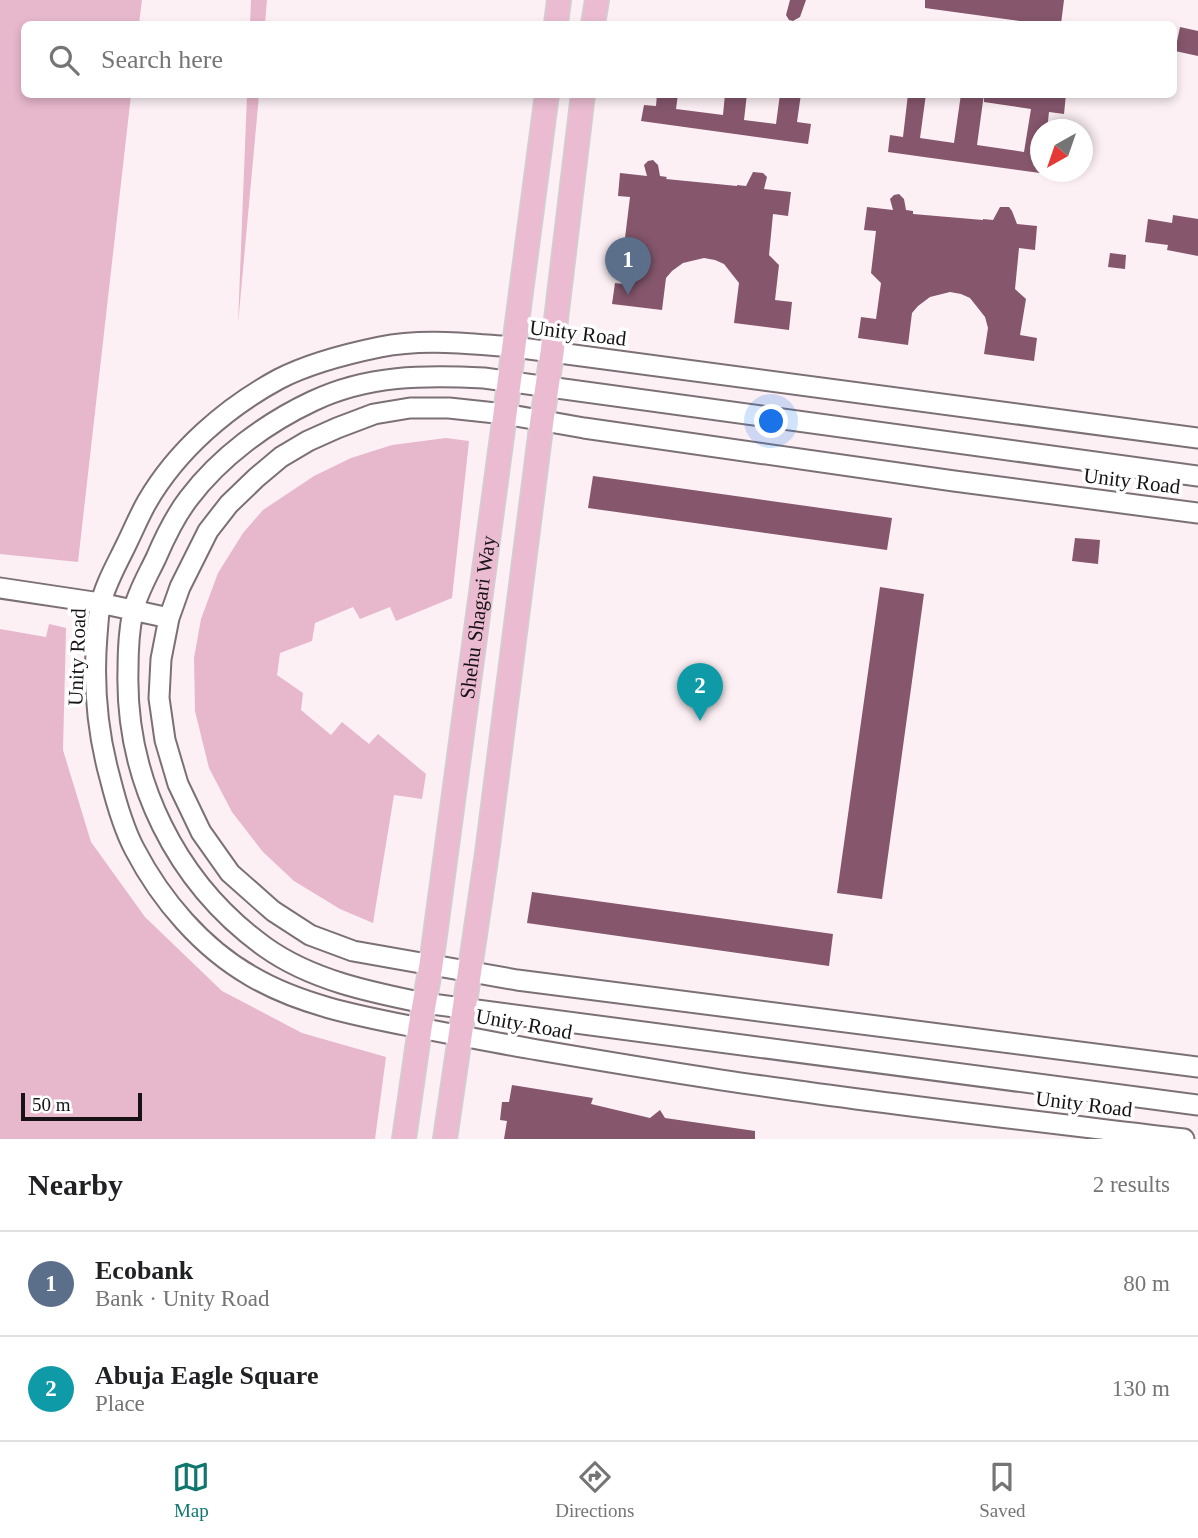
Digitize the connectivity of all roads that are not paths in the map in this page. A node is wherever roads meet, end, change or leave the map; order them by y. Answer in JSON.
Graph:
{"nodes":[{"id":1,"x":559,"y":0,"type":"edge"},
{"id":2,"x":597,"y":0,"type":"edge"},
{"id":3,"x":556,"y":21,"type":"edge"},
{"id":4,"x":594,"y":21,"type":"edge"},
{"id":5,"x":546,"y":98,"type":"edge"},
{"id":6,"x":583,"y":98,"type":"edge"},
{"id":7,"x":513,"y":348,"type":"junction"},
{"id":8,"x":552,"y":352,"type":"junction"},
{"id":9,"x":509,"y":382,"type":"junction"},
{"id":10,"x":547,"y":388,"type":"junction"},
{"id":11,"x":505,"y":414,"type":"junction"},
{"id":12,"x":542,"y":419,"type":"junction"},
{"id":13,"x":1198,"y":438,"type":"edge"},
{"id":14,"x":1198,"y":476,"type":"edge"},
{"id":15,"x":1198,"y":513,"type":"edge"},
{"id":16,"x":0,"y":588,"type":"edge"},
{"id":17,"x":100,"y":603,"type":"junction"},
{"id":18,"x":134,"y":610,"type":"junction"},
{"id":19,"x":169,"y":618,"type":"junction"},
{"id":20,"x":431,"y":965,"type":"junction"},
{"id":21,"x":470,"y":972,"type":"junction"},
{"id":22,"x":424,"y":1003,"type":"junction"},
{"id":23,"x":464,"y":1009,"type":"junction"},
{"id":24,"x":419,"y":1028,"type":"junction"},
{"id":25,"x":460,"y":1037,"type":"junction"},
{"id":26,"x":1198,"y":1067,"type":"edge"},
{"id":27,"x":1198,"y":1105,"type":"edge"},
{"id":28,"x":404,"y":1139,"type":"edge"},
{"id":29,"x":445,"y":1139,"type":"edge"},
{"id":30,"x":1184,"y":1139,"type":"edge"}],
"edges":[{"from":1,"to":3,"type":"main road"},
{"from":2,"to":4,"type":"main road"},
{"from":5,"to":7,"type":"main road","name":"Shehu Shagari Way"},
{"from":6,"to":8,"type":"main road","name":"Shehu Shagari Way"},
{"from":7,"to":8,"type":"street","name":"Unity Road"},
{"from":7,"to":9,"type":"main road","name":"Shehu Shagari Way"},
{"from":7,"to":17,"type":"street","name":"Unity Road"},
{"from":8,"to":10,"type":"main road","name":"Shehu Shagari Way"},
{"from":8,"to":13,"type":"street","name":"Unity Road"},
{"from":9,"to":10,"type":"street","name":"Unity Road"},
{"from":9,"to":11,"type":"main road","name":"Shehu Shagari Way"},
{"from":9,"to":18,"type":"street","name":"Unity Road"},
{"from":10,"to":12,"type":"main road","name":"Shehu Shagari Way"},
{"from":10,"to":14,"type":"street","name":"Unity Road"},
{"from":11,"to":12,"type":"street","name":"Unity Road"},
{"from":11,"to":19,"type":"street","name":"Unity Road"},
{"from":11,"to":20,"type":"main road","name":"Shehu Shagari Way"},
{"from":12,"to":15,"type":"street","name":"Unity Road"},
{"from":12,"to":21,"type":"main road","name":"Shehu Shagari Way"},
{"from":16,"to":17,"type":"street"},
{"from":17,"to":18,"type":"street"},
{"from":17,"to":24,"type":"street","name":"Unity Road"},
{"from":18,"to":19,"type":"street"},
{"from":18,"to":22,"type":"street","name":"Unity Road"},
{"from":19,"to":20,"type":"street","name":"Unity Road"},
{"from":20,"to":21,"type":"street","name":"Unity Road"},
{"from":20,"to":22,"type":"main road","name":"Shehu Shagari Way"},
{"from":21,"to":23,"type":"main road","name":"Shehu Shagari Way"},
{"from":21,"to":26,"type":"street","name":"Unity Road"},
{"from":22,"to":23,"type":"street","name":"Unity Road"},
{"from":22,"to":24,"type":"main road","name":"Shehu Shagari Way"},
{"from":23,"to":25,"type":"main road","name":"Shehu Shagari Way"},
{"from":23,"to":27,"type":"street","name":"Unity Road"},
{"from":24,"to":25,"type":"street","name":"Unity Road"},
{"from":24,"to":28,"type":"main road","name":"Shehu Shagari Way"},
{"from":25,"to":29,"type":"main road","name":"Shehu Shagari Way"},
{"from":25,"to":30,"type":"street","name":"Unity Road"}]}
